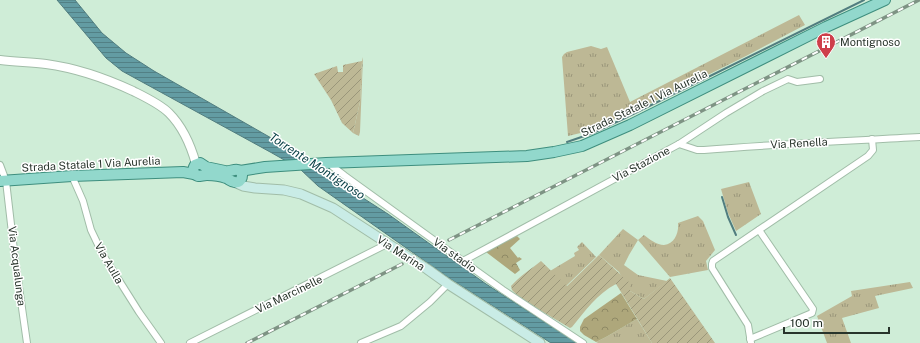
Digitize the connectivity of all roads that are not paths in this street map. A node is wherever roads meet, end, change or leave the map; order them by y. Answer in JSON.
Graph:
{"nodes":[{"id":1,"x":885,"y":0,"type":"edge"},
{"id":2,"x":0,"y":60,"type":"edge"},
{"id":3,"x":820,"y":79,"type":"dead end"},
{"id":4,"x":920,"y":137,"type":"edge"},
{"id":5,"x":872,"y":139,"type":"junction"},
{"id":6,"x":679,"y":144,"type":"junction"},
{"id":7,"x":328,"y":162,"type":"junction"},
{"id":8,"x":0,"y":165,"type":"edge"},
{"id":9,"x":197,"y":168,"type":"junction"},
{"id":10,"x":72,"y":176,"type":"junction"},
{"id":11,"x":239,"y":178,"type":"junction"},
{"id":12,"x":3,"y":181,"type":"edge"},
{"id":13,"x":759,"y":230,"type":"junction"},
{"id":14,"x":387,"y":244,"type":"junction"},
{"id":15,"x":463,"y":261,"type":"junction"},
{"id":16,"x":448,"y":284,"type":"junction"},
{"id":17,"x":751,"y":341,"type":"edge"},
{"id":18,"x":27,"y":343,"type":"edge"},
{"id":19,"x":161,"y":343,"type":"edge"},
{"id":20,"x":190,"y":343,"type":"edge"},
{"id":21,"x":361,"y":343,"type":"edge"},
{"id":22,"x":540,"y":343,"type":"edge"},
{"id":23,"x":583,"y":343,"type":"edge"}],
"edges":[{"from":1,"to":7,"type":"main road","name":"Strada Statale 1 Via Aurelia"},
{"from":2,"to":9,"type":"street"},
{"from":3,"to":6,"type":"street","name":"Via Stazione"},
{"from":4,"to":5,"type":"street","name":"Via Renella"},
{"from":5,"to":6,"type":"street","name":"Via Renella"},
{"from":5,"to":13,"type":"street"},
{"from":6,"to":15,"type":"street","name":"Via Stazione"},
{"from":7,"to":11,"type":"main road","name":"Strada Statale 1 Via Aurelia"},
{"from":7,"to":15,"type":"street","name":"Via stadio"},
{"from":8,"to":12,"type":"street","name":"Via Acqualunga"},
{"from":9,"to":10,"type":"main road","name":"Strada Statale 1 Via Aurelia"},
{"from":9,"to":11,"type":"main road"},
{"from":10,"to":12,"type":"main road","name":"Strada Statale 1 Via Aurelia"},
{"from":10,"to":19,"type":"street","name":"Via Aulla"},
{"from":11,"to":14,"type":"main road","name":"Via Marina"},
{"from":12,"to":18,"type":"street","name":"Via Acqualunga"},
{"from":13,"to":17,"type":"street"},
{"from":13,"to":17,"type":"street"},
{"from":14,"to":16,"type":"main road","name":"Via Marina"},
{"from":14,"to":20,"type":"street","name":"Via Marcinelle"},
{"from":15,"to":23,"type":"street","name":"Via stadio"},
{"from":16,"to":21,"type":"street"},
{"from":16,"to":22,"type":"main road","name":"Via Marina"}]}
